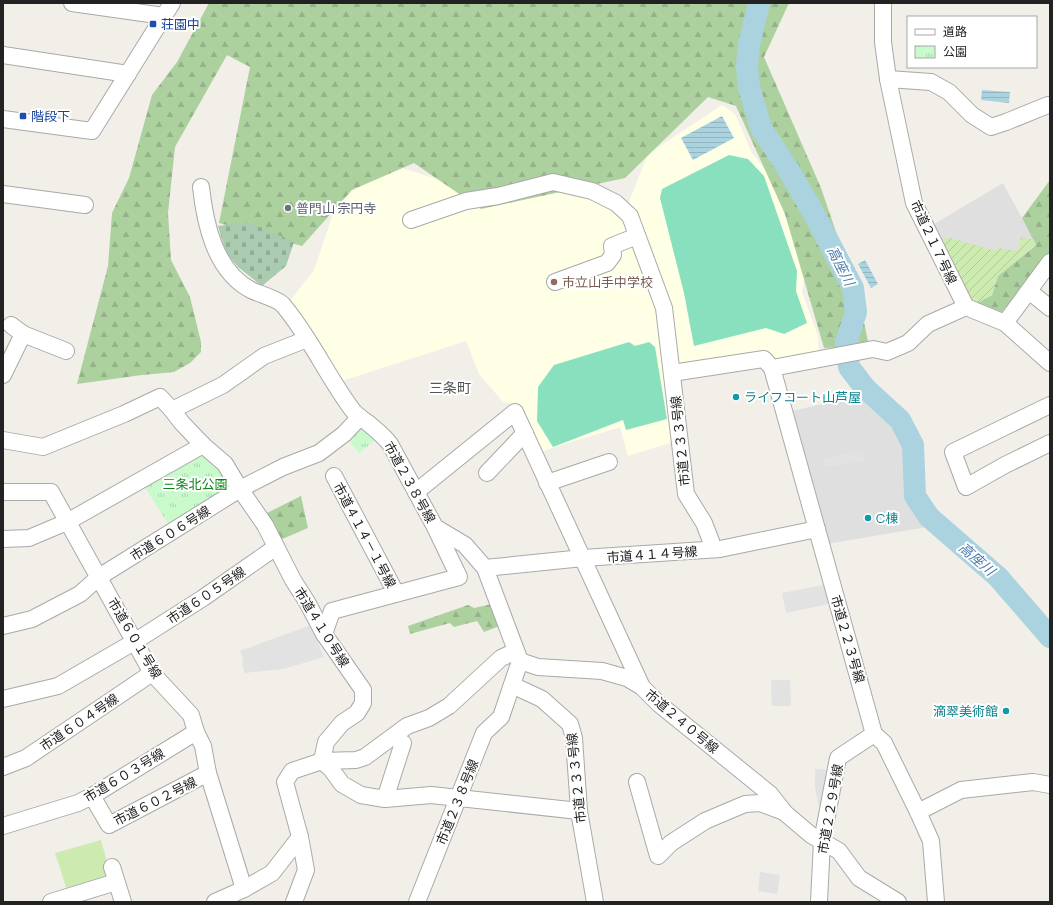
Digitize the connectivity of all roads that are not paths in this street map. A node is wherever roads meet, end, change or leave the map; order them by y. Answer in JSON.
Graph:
{"nodes":[{"id":1,"x":72,"y":3,"type":"edge"},
{"id":2,"x":883,"y":3,"type":"edge"},
{"id":3,"x":168,"y":10,"type":"edge"},
{"id":4,"x":3,"y":56,"type":"edge"},
{"id":5,"x":128,"y":74,"type":"junction"},
{"id":6,"x":888,"y":78,"type":"junction"},
{"id":7,"x":1048,"y":105,"type":"dead end"},
{"id":8,"x":3,"y":119,"type":"edge"},
{"id":9,"x":3,"y":194,"type":"edge"},
{"id":10,"x":202,"y":195,"type":"dead end"},
{"id":11,"x":85,"y":205,"type":"dead end"},
{"id":12,"x":411,"y":220,"type":"dead end"},
{"id":13,"x":637,"y":236,"type":"junction"},
{"id":14,"x":1050,"y":262,"type":"edge"},
{"id":15,"x":555,"y":282,"type":"dead end"},
{"id":16,"x":1029,"y":290,"type":"junction"},
{"id":17,"x":966,"y":306,"type":"junction"},
{"id":18,"x":1050,"y":308,"type":"edge"},
{"id":19,"x":1005,"y":323,"type":"junction"},
{"id":20,"x":307,"y":339,"type":"junction"},
{"id":21,"x":66,"y":351,"type":"dead end"},
{"id":22,"x":1050,"y":362,"type":"edge"},
{"id":23,"x":772,"y":368,"type":"junction"},
{"id":24,"x":672,"y":373,"type":"junction"},
{"id":25,"x":3,"y":375,"type":"edge"},
{"id":26,"x":1050,"y":405,"type":"edge"},
{"id":27,"x":172,"y":410,"type":"junction"},
{"id":28,"x":360,"y":417,"type":"junction"},
{"id":29,"x":525,"y":433,"type":"junction"},
{"id":30,"x":3,"y":440,"type":"edge"},
{"id":31,"x":1050,"y":443,"type":"edge"},
{"id":32,"x":203,"y":445,"type":"junction"},
{"id":33,"x":608,"y":462,"type":"dead end"},
{"id":34,"x":488,"y":473,"type":"dead end"},
{"id":35,"x":334,"y":476,"type":"dead end"},
{"id":36,"x":547,"y":482,"type":"junction"},
{"id":37,"x":240,"y":489,"type":"junction"},
{"id":38,"x":3,"y":492,"type":"edge"},
{"id":39,"x":416,"y":492,"type":"junction"},
{"id":40,"x":67,"y":522,"type":"junction"},
{"id":41,"x":434,"y":527,"type":"junction"},
{"id":42,"x":817,"y":529,"type":"junction"},
{"id":43,"x":3,"y":539,"type":"edge"},
{"id":44,"x":276,"y":546,"type":"junction"},
{"id":45,"x":714,"y":549,"type":"junction"},
{"id":46,"x":583,"y":558,"type":"junction"},
{"id":47,"x":485,"y":568,"type":"junction"},
{"id":48,"x":99,"y":577,"type":"junction"},
{"id":49,"x":396,"y":594,"type":"junction"},
{"id":50,"x":3,"y":626,"type":"edge"},
{"id":51,"x":324,"y":634,"type":"junction"},
{"id":52,"x":134,"y":642,"type":"junction"},
{"id":53,"x":518,"y":656,"type":"junction"},
{"id":54,"x":152,"y":673,"type":"junction"},
{"id":55,"x":512,"y":685,"type":"junction"},
{"id":56,"x":642,"y":687,"type":"junction"},
{"id":57,"x":3,"y":699,"type":"edge"},
{"id":58,"x":196,"y":732,"type":"junction"},
{"id":59,"x":874,"y":734,"type":"junction"},
{"id":60,"x":403,"y":743,"type":"dead end"},
{"id":61,"x":322,"y":761,"type":"junction"},
{"id":62,"x":3,"y":767,"type":"edge"},
{"id":63,"x":208,"y":774,"type":"junction"},
{"id":64,"x":638,"y":782,"type":"dead end"},
{"id":65,"x":1050,"y":785,"type":"edge"},
{"id":66,"x":92,"y":796,"type":"junction"},
{"id":67,"x":459,"y":798,"type":"junction"},
{"id":68,"x":385,"y":799,"type":"junction"},
{"id":69,"x":579,"y":811,"type":"junction"},
{"id":70,"x":918,"y":812,"type":"junction"},
{"id":71,"x":785,"y":813,"type":"junction"},
{"id":72,"x":3,"y":826,"type":"edge"},
{"id":73,"x":300,"y":837,"type":"junction"},
{"id":74,"x":822,"y":841,"type":"junction"},
{"id":75,"x":244,"y":889,"type":"junction"},
{"id":76,"x":51,"y":902,"type":"edge"},
{"id":77,"x":123,"y":902,"type":"edge"},
{"id":78,"x":215,"y":902,"type":"edge"},
{"id":79,"x":294,"y":902,"type":"edge"},
{"id":80,"x":417,"y":902,"type":"edge"},
{"id":81,"x":594,"y":902,"type":"edge"},
{"id":82,"x":819,"y":902,"type":"edge"},
{"id":83,"x":898,"y":902,"type":"edge"},
{"id":84,"x":936,"y":902,"type":"edge"}],
"edges":[{"from":1,"to":3,"type":"street"},
{"from":2,"to":6,"type":"street","name":"市道２１７号線"},
{"from":3,"to":5,"type":"street"},
{"from":4,"to":5,"type":"street"},
{"from":5,"to":8,"type":"street"},
{"from":6,"to":7,"type":"street"},
{"from":6,"to":17,"type":"street","name":"市道２１７号線"},
{"from":9,"to":11,"type":"street"},
{"from":10,"to":20,"type":"street","name":"市道２３８号線"},
{"from":12,"to":13,"type":"street","name":"市道２３３号線"},
{"from":13,"to":15,"type":"street"},
{"from":13,"to":24,"type":"street","name":"市道２３３号線"},
{"from":14,"to":16,"type":"street"},
{"from":16,"to":18,"type":"street"},
{"from":16,"to":19,"type":"street"},
{"from":17,"to":19,"type":"street"},
{"from":17,"to":23,"type":"street"},
{"from":19,"to":22,"type":"street"},
{"from":20,"to":27,"type":"street"},
{"from":20,"to":28,"type":"street","name":"市道２３８号線"},
{"from":21,"to":25,"type":"street"},
{"from":23,"to":24,"type":"street"},
{"from":23,"to":42,"type":"street","name":"市道２２３号線"},
{"from":24,"to":45,"type":"street","name":"市道２３３号線"},
{"from":26,"to":31,"type":"street"},
{"from":27,"to":30,"type":"street","name":"市道４１０号線"},
{"from":27,"to":32,"type":"street","name":"市道４１０号線"},
{"from":28,"to":37,"type":"street","name":"市道６０６号線"},
{"from":28,"to":39,"type":"street","name":"市道２３８号線"},
{"from":29,"to":34,"type":"street"},
{"from":29,"to":36,"type":"street","name":"市道２４０号線"},
{"from":29,"to":39,"type":"street","name":"市道２４０号線"},
{"from":32,"to":37,"type":"street","name":"市道４１０号線"},
{"from":32,"to":40,"type":"street"},
{"from":33,"to":36,"type":"street"},
{"from":35,"to":49,"type":"street","name":"市道４１４－１号線"},
{"from":36,"to":46,"type":"street","name":"市道２４０号線"},
{"from":37,"to":44,"type":"street","name":"市道４１０号線"},
{"from":37,"to":48,"type":"street","name":"市道６０６号線"},
{"from":38,"to":40,"type":"street","name":"市道６０１号線"},
{"from":39,"to":41,"type":"street","name":"市道２３８号線"},
{"from":40,"to":43,"type":"street"},
{"from":40,"to":48,"type":"street","name":"市道６０１号線"},
{"from":41,"to":47,"type":"street","name":"市道２３８号線"},
{"from":41,"to":49,"type":"street"},
{"from":42,"to":45,"type":"street","name":"市道４１４号線"},
{"from":42,"to":59,"type":"street","name":"市道２２３号線"},
{"from":44,"to":51,"type":"street","name":"市道４１０号線"},
{"from":44,"to":52,"type":"street","name":"市道６０５号線"},
{"from":45,"to":46,"type":"street","name":"市道４１４号線"},
{"from":46,"to":47,"type":"street","name":"市道４１４号線"},
{"from":46,"to":56,"type":"street","name":"市道２４０号線"},
{"from":47,"to":53,"type":"street","name":"市道２３８号線"},
{"from":48,"to":50,"type":"street","name":"市道６０６号線"},
{"from":48,"to":52,"type":"street","name":"市道６０１号線"},
{"from":49,"to":51,"type":"street"},
{"from":51,"to":61,"type":"street","name":"市道４１０号線"},
{"from":52,"to":54,"type":"street","name":"市道６０１号線"},
{"from":52,"to":57,"type":"street","name":"市道６０５号線"},
{"from":53,"to":55,"type":"street","name":"市道２３８号線"},
{"from":53,"to":56,"type":"street"},
{"from":53,"to":61,"type":"street"},
{"from":54,"to":58,"type":"street","name":"市道６０１号線"},
{"from":54,"to":62,"type":"street","name":"市道６０４号線"},
{"from":55,"to":67,"type":"street","name":"市道２３８号線"},
{"from":55,"to":69,"type":"street","name":"市道２３３号線"},
{"from":56,"to":71,"type":"street","name":"市道２４０号線"},
{"from":58,"to":63,"type":"street","name":"市道６０１号線"},
{"from":58,"to":66,"type":"street","name":"市道６０３号線"},
{"from":59,"to":70,"type":"street","name":"市道２２３号線"},
{"from":59,"to":74,"type":"street","name":"市道２２９号線"},
{"from":60,"to":68,"type":"street"},
{"from":61,"to":68,"type":"street"},
{"from":61,"to":73,"type":"street"},
{"from":63,"to":66,"type":"street","name":"市道６０２号線"},
{"from":63,"to":75,"type":"street","name":"市道６０１号線"},
{"from":64,"to":71,"type":"street"},
{"from":65,"to":70,"type":"street"},
{"from":66,"to":72,"type":"street","name":"市道６０３号線"},
{"from":67,"to":68,"type":"street"},
{"from":67,"to":69,"type":"street"},
{"from":67,"to":80,"type":"street","name":"市道２３８号線"},
{"from":69,"to":81,"type":"street","name":"市道２３３号線"},
{"from":70,"to":84,"type":"street","name":"市道２２３号線"},
{"from":71,"to":74,"type":"street","name":"市道２４０号線"},
{"from":73,"to":75,"type":"street"},
{"from":73,"to":79,"type":"street"},
{"from":74,"to":82,"type":"street","name":"市道２２９号線"},
{"from":74,"to":83,"type":"street","name":"市道２４０号線"},
{"from":75,"to":78,"type":"street"},
{"from":76,"to":77,"type":"street"}]}
